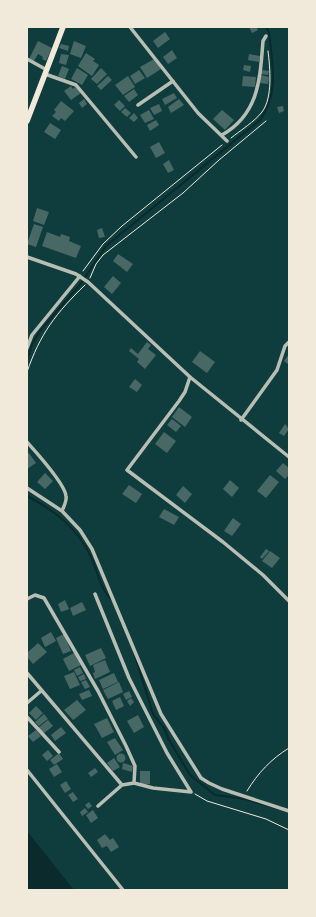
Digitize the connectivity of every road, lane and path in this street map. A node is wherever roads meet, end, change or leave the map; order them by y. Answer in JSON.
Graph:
{"nodes":[{"id":1,"x":63,"y":27,"type":"edge"},
{"id":2,"x":130,"y":27,"type":"edge"},
{"id":3,"x":266,"y":36,"type":"dead end"},
{"id":4,"x":27,"y":59,"type":"edge"},
{"id":5,"x":46,"y":72,"type":"junction"},
{"id":6,"x":173,"y":81,"type":"junction"},
{"id":7,"x":138,"y":105,"type":"dead end"},
{"id":8,"x":27,"y":120,"type":"edge"},
{"id":9,"x":266,"y":122,"type":"dead end"},
{"id":10,"x":222,"y":135,"type":"junction"},
{"id":11,"x":227,"y":141,"type":"joint"},
{"id":12,"x":136,"y":158,"type":"dead end"},
{"id":13,"x":27,"y":257,"type":"edge"},
{"id":14,"x":81,"y":277,"type":"junction"},
{"id":15,"x":88,"y":282,"type":"junction"},
{"id":16,"x":289,"y":342,"type":"edge"},
{"id":17,"x":27,"y":348,"type":"edge"},
{"id":18,"x":27,"y":372,"type":"edge"},
{"id":19,"x":190,"y":377,"type":"junction"},
{"id":20,"x":241,"y":420,"type":"junction"},
{"id":21,"x":27,"y":442,"type":"edge"},
{"id":22,"x":289,"y":457,"type":"edge"},
{"id":23,"x":27,"y":488,"type":"edge"},
{"id":24,"x":62,"y":511,"type":"junction"},
{"id":25,"x":95,"y":594,"type":"dead end"},
{"id":26,"x":27,"y":599,"type":"edge"},
{"id":27,"x":289,"y":601,"type":"edge"},
{"id":28,"x":27,"y":673,"type":"edge"},
{"id":29,"x":41,"y":691,"type":"junction"},
{"id":30,"x":27,"y":703,"type":"edge"},
{"id":31,"x":27,"y":717,"type":"edge"},
{"id":32,"x":289,"y":748,"type":"edge"},
{"id":33,"x":59,"y":752,"type":"dead end"},
{"id":34,"x":27,"y":770,"type":"edge"},
{"id":35,"x":134,"y":783,"type":"junction"},
{"id":36,"x":122,"y":786,"type":"junction"},
{"id":37,"x":191,"y":792,"type":"junction"},
{"id":38,"x":245,"y":795,"type":"junction"},
{"id":39,"x":98,"y":806,"type":"dead end"},
{"id":40,"x":289,"y":811,"type":"edge"},
{"id":41,"x":289,"y":830,"type":"edge"},
{"id":42,"x":123,"y":890,"type":"edge"}],
"edges":[{"from":1,"to":5,"type":"main road"},
{"from":2,"to":6,"type":"street"},
{"from":3,"to":10,"type":"street"},
{"from":4,"to":5,"type":"street"},
{"from":5,"to":8,"type":"main road"},
{"from":5,"to":12,"type":"street"},
{"from":6,"to":7,"type":"street"},
{"from":6,"to":10,"type":"street"},
{"from":9,"to":15,"type":"path"},
{"from":10,"to":11,"type":"street"},
{"from":11,"to":14,"type":"path"},
{"from":13,"to":14,"type":"street"},
{"from":14,"to":15,"type":"street"},
{"from":14,"to":17,"type":"street"},
{"from":15,"to":18,"type":"path"},
{"from":15,"to":19,"type":"street"},
{"from":16,"to":20,"type":"street"},
{"from":19,"to":20,"type":"street"},
{"from":19,"to":27,"type":"street"},
{"from":20,"to":22,"type":"street"},
{"from":21,"to":24,"type":"street"},
{"from":23,"to":24,"type":"street"},
{"from":24,"to":38,"type":"street"},
{"from":25,"to":37,"type":"street"},
{"from":26,"to":35,"type":"street"},
{"from":28,"to":29,"type":"street"},
{"from":29,"to":30,"type":"street"},
{"from":29,"to":36,"type":"street"},
{"from":31,"to":33,"type":"street"},
{"from":32,"to":38,"type":"path"},
{"from":34,"to":42,"type":"street"},
{"from":35,"to":36,"type":"street"},
{"from":35,"to":37,"type":"street"},
{"from":36,"to":39,"type":"street"},
{"from":37,"to":41,"type":"path"},
{"from":38,"to":40,"type":"street"}]}
